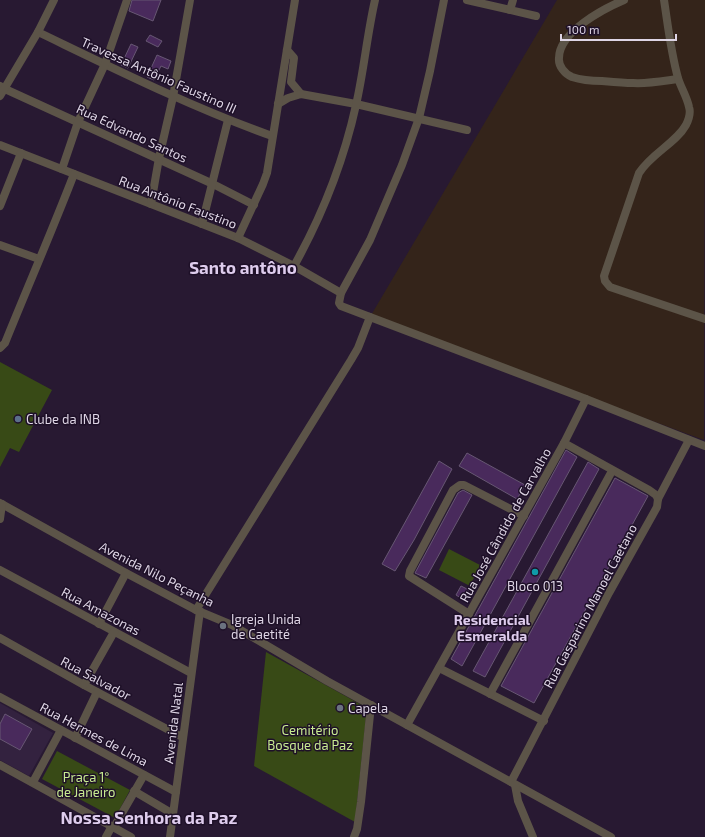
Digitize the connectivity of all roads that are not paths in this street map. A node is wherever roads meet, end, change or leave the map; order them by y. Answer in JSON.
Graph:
{"nodes":[{"id":1,"x":54,"y":0,"type":"edge"},
{"id":2,"x":127,"y":0,"type":"edge"},
{"id":3,"x":190,"y":0,"type":"edge"},
{"id":4,"x":295,"y":0,"type":"edge"},
{"id":5,"x":375,"y":0,"type":"edge"},
{"id":6,"x":444,"y":0,"type":"edge"},
{"id":7,"x":467,"y":0,"type":"edge"},
{"id":8,"x":513,"y":0,"type":"edge"},
{"id":9,"x":624,"y":0,"type":"edge"},
{"id":10,"x":664,"y":0,"type":"edge"},
{"id":11,"x":510,"y":10,"type":"junction"},
{"id":12,"x":536,"y":16,"type":"dead end"},
{"id":13,"x":38,"y":32,"type":"junction"},
{"id":14,"x":288,"y":50,"type":"junction"},
{"id":15,"x":105,"y":64,"type":"junction"},
{"id":16,"x":678,"y":79,"type":"junction"},
{"id":17,"x":2,"y":90,"type":"edge"},
{"id":18,"x":301,"y":94,"type":"junction"},
{"id":19,"x":173,"y":97,"type":"junction"},
{"id":20,"x":278,"y":104,"type":"junction"},
{"id":21,"x":356,"y":104,"type":"junction"},
{"id":22,"x":418,"y":118,"type":"junction"},
{"id":23,"x":228,"y":120,"type":"junction"},
{"id":24,"x":78,"y":122,"type":"junction"},
{"id":25,"x":467,"y":130,"type":"dead end"},
{"id":26,"x":272,"y":136,"type":"junction"},
{"id":27,"x":0,"y":145,"type":"edge"},
{"id":28,"x":21,"y":153,"type":"junction"},
{"id":29,"x":159,"y":158,"type":"junction"},
{"id":30,"x":62,"y":169,"type":"junction"},
{"id":31,"x":74,"y":174,"type":"junction"},
{"id":32,"x":213,"y":184,"type":"junction"},
{"id":33,"x":151,"y":204,"type":"junction"},
{"id":34,"x":254,"y":205,"type":"junction"},
{"id":35,"x":0,"y":206,"type":"edge"},
{"id":36,"x":202,"y":224,"type":"junction"},
{"id":37,"x":238,"y":238,"type":"junction"},
{"id":38,"x":0,"y":245,"type":"edge"},
{"id":39,"x":39,"y":259,"type":"junction"},
{"id":40,"x":294,"y":266,"type":"junction"},
{"id":41,"x":341,"y":293,"type":"junction"},
{"id":42,"x":370,"y":316,"type":"junction"},
{"id":43,"x":705,"y":320,"type":"edge"},
{"id":44,"x":0,"y":348,"type":"edge"},
{"id":45,"x":586,"y":399,"type":"junction"},
{"id":46,"x":689,"y":440,"type":"junction"},
{"id":47,"x":564,"y":443,"type":"junction"},
{"id":48,"x":705,"y":446,"type":"edge"},
{"id":49,"x":612,"y":471,"type":"junction"},
{"id":50,"x":658,"y":499,"type":"junction"},
{"id":51,"x":1,"y":503,"type":"edge"},
{"id":52,"x":524,"y":516,"type":"junction"},
{"id":53,"x":0,"y":519,"type":"edge"},
{"id":54,"x":0,"y":570,"type":"edge"},
{"id":55,"x":126,"y":573,"type":"junction"},
{"id":56,"x":198,"y":610,"type":"junction"},
{"id":57,"x":469,"y":614,"type":"junction"},
{"id":58,"x":99,"y":624,"type":"junction"},
{"id":59,"x":114,"y":632,"type":"junction"},
{"id":60,"x":0,"y":638,"type":"edge"},
{"id":61,"x":439,"y":668,"type":"junction"},
{"id":62,"x":191,"y":673,"type":"junction"},
{"id":63,"x":84,"y":685,"type":"junction"},
{"id":64,"x":97,"y":692,"type":"junction"},
{"id":65,"x":490,"y":694,"type":"junction"},
{"id":66,"x":0,"y":697,"type":"edge"},
{"id":67,"x":371,"y":705,"type":"junction"},
{"id":68,"x":544,"y":721,"type":"junction"},
{"id":69,"x":407,"y":724,"type":"junction"},
{"id":70,"x":62,"y":730,"type":"junction"},
{"id":71,"x":182,"y":737,"type":"junction"},
{"id":72,"x":75,"y":738,"type":"junction"},
{"id":73,"x":0,"y":765,"type":"edge"},
{"id":74,"x":144,"y":775,"type":"junction"},
{"id":75,"x":33,"y":782,"type":"junction"},
{"id":76,"x":513,"y":784,"type":"junction"},
{"id":77,"x":134,"y":791,"type":"junction"},
{"id":78,"x":176,"y":792,"type":"junction"},
{"id":79,"x":173,"y":814,"type":"junction"},
{"id":80,"x":113,"y":827,"type":"junction"},
{"id":81,"x":106,"y":837,"type":"edge"},
{"id":82,"x":131,"y":837,"type":"edge"},
{"id":83,"x":170,"y":837,"type":"edge"},
{"id":84,"x":354,"y":837,"type":"edge"},
{"id":85,"x":533,"y":837,"type":"edge"},
{"id":86,"x":611,"y":837,"type":"edge"}],
"edges":[{"from":1,"to":13,"type":"street"},
{"from":2,"to":15,"type":"street"},
{"from":3,"to":19,"type":"street"},
{"from":4,"to":14,"type":"street"},
{"from":5,"to":21,"type":"street"},
{"from":6,"to":22,"type":"street"},
{"from":7,"to":11,"type":"street"},
{"from":8,"to":11,"type":"street"},
{"from":9,"to":16,"type":"street"},
{"from":10,"to":16,"type":"street"},
{"from":11,"to":12,"type":"street"},
{"from":13,"to":15,"type":"street","name":"Travessa Antônio Faustino III"},
{"from":13,"to":17,"type":"street"},
{"from":14,"to":18,"type":"street"},
{"from":14,"to":20,"type":"street"},
{"from":15,"to":19,"type":"street","name":"Travessa Antônio Faustino III"},
{"from":15,"to":24,"type":"street"},
{"from":16,"to":43,"type":"street"},
{"from":17,"to":24,"type":"street","name":"Rua Edvando Santos"},
{"from":18,"to":20,"type":"street"},
{"from":18,"to":21,"type":"street"},
{"from":19,"to":23,"type":"street","name":"Travessa Antônio Faustino III"},
{"from":19,"to":29,"type":"street"},
{"from":20,"to":26,"type":"street"},
{"from":21,"to":22,"type":"street"},
{"from":21,"to":40,"type":"street"},
{"from":22,"to":25,"type":"street"},
{"from":22,"to":41,"type":"street"},
{"from":23,"to":26,"type":"street","name":"Travessa Antônio Faustino III"},
{"from":23,"to":32,"type":"street"},
{"from":24,"to":29,"type":"street","name":"Rua Edvando Santos"},
{"from":24,"to":30,"type":"street"},
{"from":26,"to":34,"type":"street"},
{"from":27,"to":28,"type":"street","name":"Rua Antônio Faustino"},
{"from":28,"to":30,"type":"street","name":"Rua Antônio Faustino"},
{"from":28,"to":35,"type":"street"},
{"from":29,"to":32,"type":"street","name":"Rua Edvando Santos"},
{"from":29,"to":33,"type":"street"},
{"from":30,"to":31,"type":"street","name":"Rua Antônio Faustino"},
{"from":31,"to":33,"type":"street","name":"Rua Antônio Faustino"},
{"from":31,"to":39,"type":"street"},
{"from":32,"to":34,"type":"street","name":"Rua Edvando Santos"},
{"from":32,"to":36,"type":"street"},
{"from":33,"to":36,"type":"street","name":"Rua Antônio Faustino"},
{"from":34,"to":37,"type":"street"},
{"from":36,"to":37,"type":"street","name":"Rua Antônio Faustino"},
{"from":37,"to":40,"type":"street","name":"Rua Antônio Faustino"},
{"from":38,"to":39,"type":"street"},
{"from":39,"to":44,"type":"street"},
{"from":40,"to":41,"type":"street","name":"Rua Antônio Faustino"},
{"from":41,"to":42,"type":"street"},
{"from":42,"to":45,"type":"street"},
{"from":42,"to":56,"type":"street"},
{"from":45,"to":46,"type":"street"},
{"from":45,"to":47,"type":"street","name":"Rua José Cândido de Carvalho"},
{"from":46,"to":48,"type":"street"},
{"from":46,"to":50,"type":"street","name":"Rua Gasparino Manoel Caetano"},
{"from":47,"to":49,"type":"street"},
{"from":47,"to":52,"type":"street","name":"Rua José Cândido de Carvalho"},
{"from":49,"to":50,"type":"street"},
{"from":49,"to":65,"type":"street"},
{"from":50,"to":68,"type":"street","name":"Rua Gasparino Manoel Caetano"},
{"from":51,"to":53,"type":"street"},
{"from":51,"to":55,"type":"street","name":"Avenida Nilo Peçanha"},
{"from":52,"to":57,"type":"street","name":"Rua José Cândido de Carvalho"},
{"from":52,"to":57,"type":"street"},
{"from":54,"to":58,"type":"street","name":"Rua Amazonas"},
{"from":55,"to":56,"type":"street","name":"Avenida Nilo Peçanha"},
{"from":55,"to":58,"type":"street"},
{"from":56,"to":62,"type":"street","name":"Avenida Natal"},
{"from":56,"to":67,"type":"street","name":"Avenida Nilo Peçanha"},
{"from":57,"to":61,"type":"street","name":"Rua José Cândido de Carvalho"},
{"from":58,"to":59,"type":"street","name":"Rua Amazonas"},
{"from":59,"to":62,"type":"street","name":"Rua Amazonas"},
{"from":59,"to":63,"type":"street"},
{"from":60,"to":63,"type":"street","name":"Rua Salvador"},
{"from":61,"to":65,"type":"street"},
{"from":61,"to":69,"type":"street","name":"Rua José Cândido de Carvalho"},
{"from":62,"to":71,"type":"street","name":"Avenida Natal"},
{"from":63,"to":64,"type":"street","name":"Rua Salvador"},
{"from":64,"to":71,"type":"street","name":"Rua Salvador"},
{"from":64,"to":72,"type":"street"},
{"from":65,"to":68,"type":"street"},
{"from":66,"to":70,"type":"street","name":"Rua Hermes de Lima"},
{"from":67,"to":69,"type":"street","name":"Avenida Nilo Peçanha"},
{"from":67,"to":84,"type":"street"},
{"from":68,"to":76,"type":"street","name":"Rua Gasparino Manoel Caetano"},
{"from":69,"to":76,"type":"street","name":"Avenida Nilo Peçanha"},
{"from":70,"to":72,"type":"street","name":"Rua Hermes de Lima"},
{"from":70,"to":75,"type":"street"},
{"from":71,"to":78,"type":"street","name":"Avenida Natal"},
{"from":72,"to":74,"type":"street","name":"Rua Hermes de Lima"},
{"from":73,"to":75,"type":"street"},
{"from":74,"to":77,"type":"street"},
{"from":74,"to":78,"type":"street","name":"Rua Hermes de Lima"},
{"from":75,"to":80,"type":"street"},
{"from":76,"to":85,"type":"street"},
{"from":76,"to":86,"type":"street","name":"Avenida Nilo Peçanha"},
{"from":77,"to":79,"type":"street"},
{"from":77,"to":80,"type":"street"},
{"from":78,"to":79,"type":"street","name":"Avenida Natal"},
{"from":79,"to":83,"type":"street","name":"Avenida Natal"},
{"from":80,"to":81,"type":"street"},
{"from":80,"to":82,"type":"street"}]}
